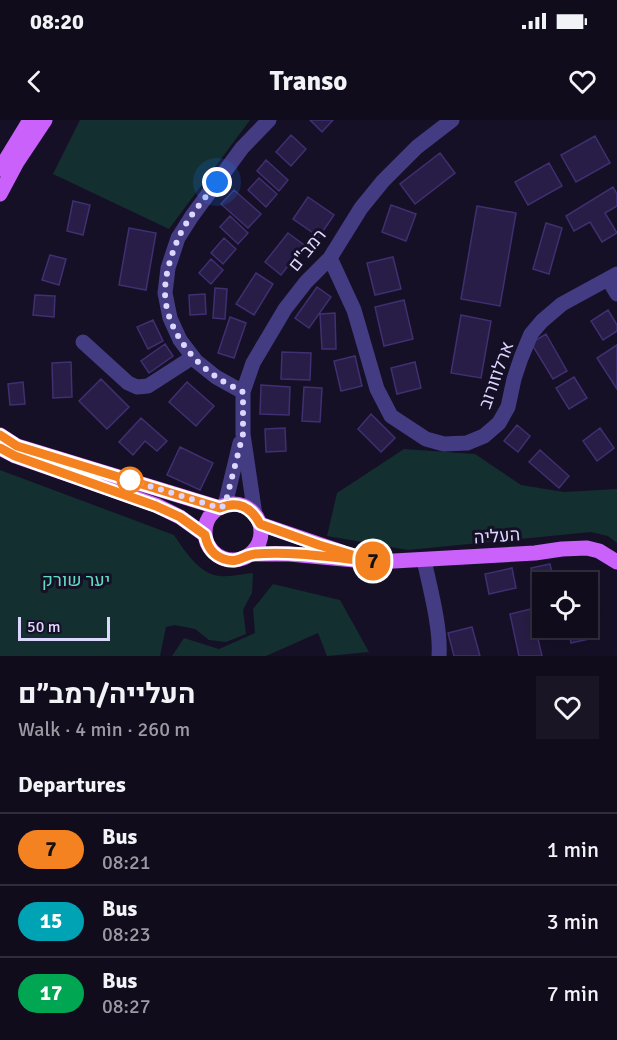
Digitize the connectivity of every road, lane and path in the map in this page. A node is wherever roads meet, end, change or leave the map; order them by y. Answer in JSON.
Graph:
{"nodes":[{"id":1,"x":30,"y":120,"type":"edge"},
{"id":2,"x":45,"y":120,"type":"edge"},
{"id":3,"x":269,"y":120,"type":"edge"},
{"id":4,"x":452,"y":120,"type":"edge"},
{"id":5,"x":0,"y":169,"type":"edge"},
{"id":6,"x":0,"y":194,"type":"edge"},
{"id":7,"x":330,"y":258,"type":"junction"},
{"id":8,"x":613,"y":277,"type":"edge"},
{"id":9,"x":617,"y":294,"type":"edge"},
{"id":10,"x":83,"y":342,"type":"dead end"},
{"id":11,"x":193,"y":357,"type":"junction"},
{"id":12,"x":243,"y":392,"type":"junction"},
{"id":13,"x":243,"y":434,"type":"junction"},
{"id":14,"x":0,"y":435,"type":"edge"},
{"id":15,"x":0,"y":448,"type":"edge"},
{"id":16,"x":222,"y":507,"type":"junction"},
{"id":17,"x":257,"y":519,"type":"junction"},
{"id":18,"x":205,"y":535,"type":"junction"},
{"id":19,"x":251,"y":554,"type":"junction"},
{"id":20,"x":424,"y":560,"type":"junction"},
{"id":21,"x":376,"y":562,"type":"junction"},
{"id":22,"x":617,"y":562,"type":"edge"},
{"id":23,"x":439,"y":656,"type":"edge"}],
"edges":[{"from":1,"to":5,"type":"main road"},
{"from":2,"to":6,"type":"main road"},
{"from":3,"to":11,"type":"street"},
{"from":4,"to":7,"type":"street","name":"רמב\"ם"},
{"from":7,"to":8,"type":"street","name":"ארלוזורוב"},
{"from":7,"to":12,"type":"street","name":"רמב\"ם"},
{"from":8,"to":9,"type":"street"},
{"from":10,"to":11,"type":"street"},
{"from":11,"to":12,"type":"street"},
{"from":12,"to":13,"type":"street","name":"רמב\"ם"},
{"from":13,"to":16,"type":"street","name":"רמב\"ם"},
{"from":13,"to":17,"type":"street","name":"רמב\"ם"},
{"from":14,"to":16,"type":"main road"},
{"from":15,"to":18,"type":"main road"},
{"from":16,"to":17,"type":"main road"},
{"from":16,"to":18,"type":"main road"},
{"from":17,"to":19,"type":"main road"},
{"from":17,"to":21,"type":"main road","name":"העליה"},
{"from":18,"to":19,"type":"main road"},
{"from":19,"to":21,"type":"main road","name":"העליה"},
{"from":20,"to":21,"type":"main road","name":"העליה"},
{"from":20,"to":22,"type":"main road","name":"העליה"},
{"from":20,"to":23,"type":"street"}]}
